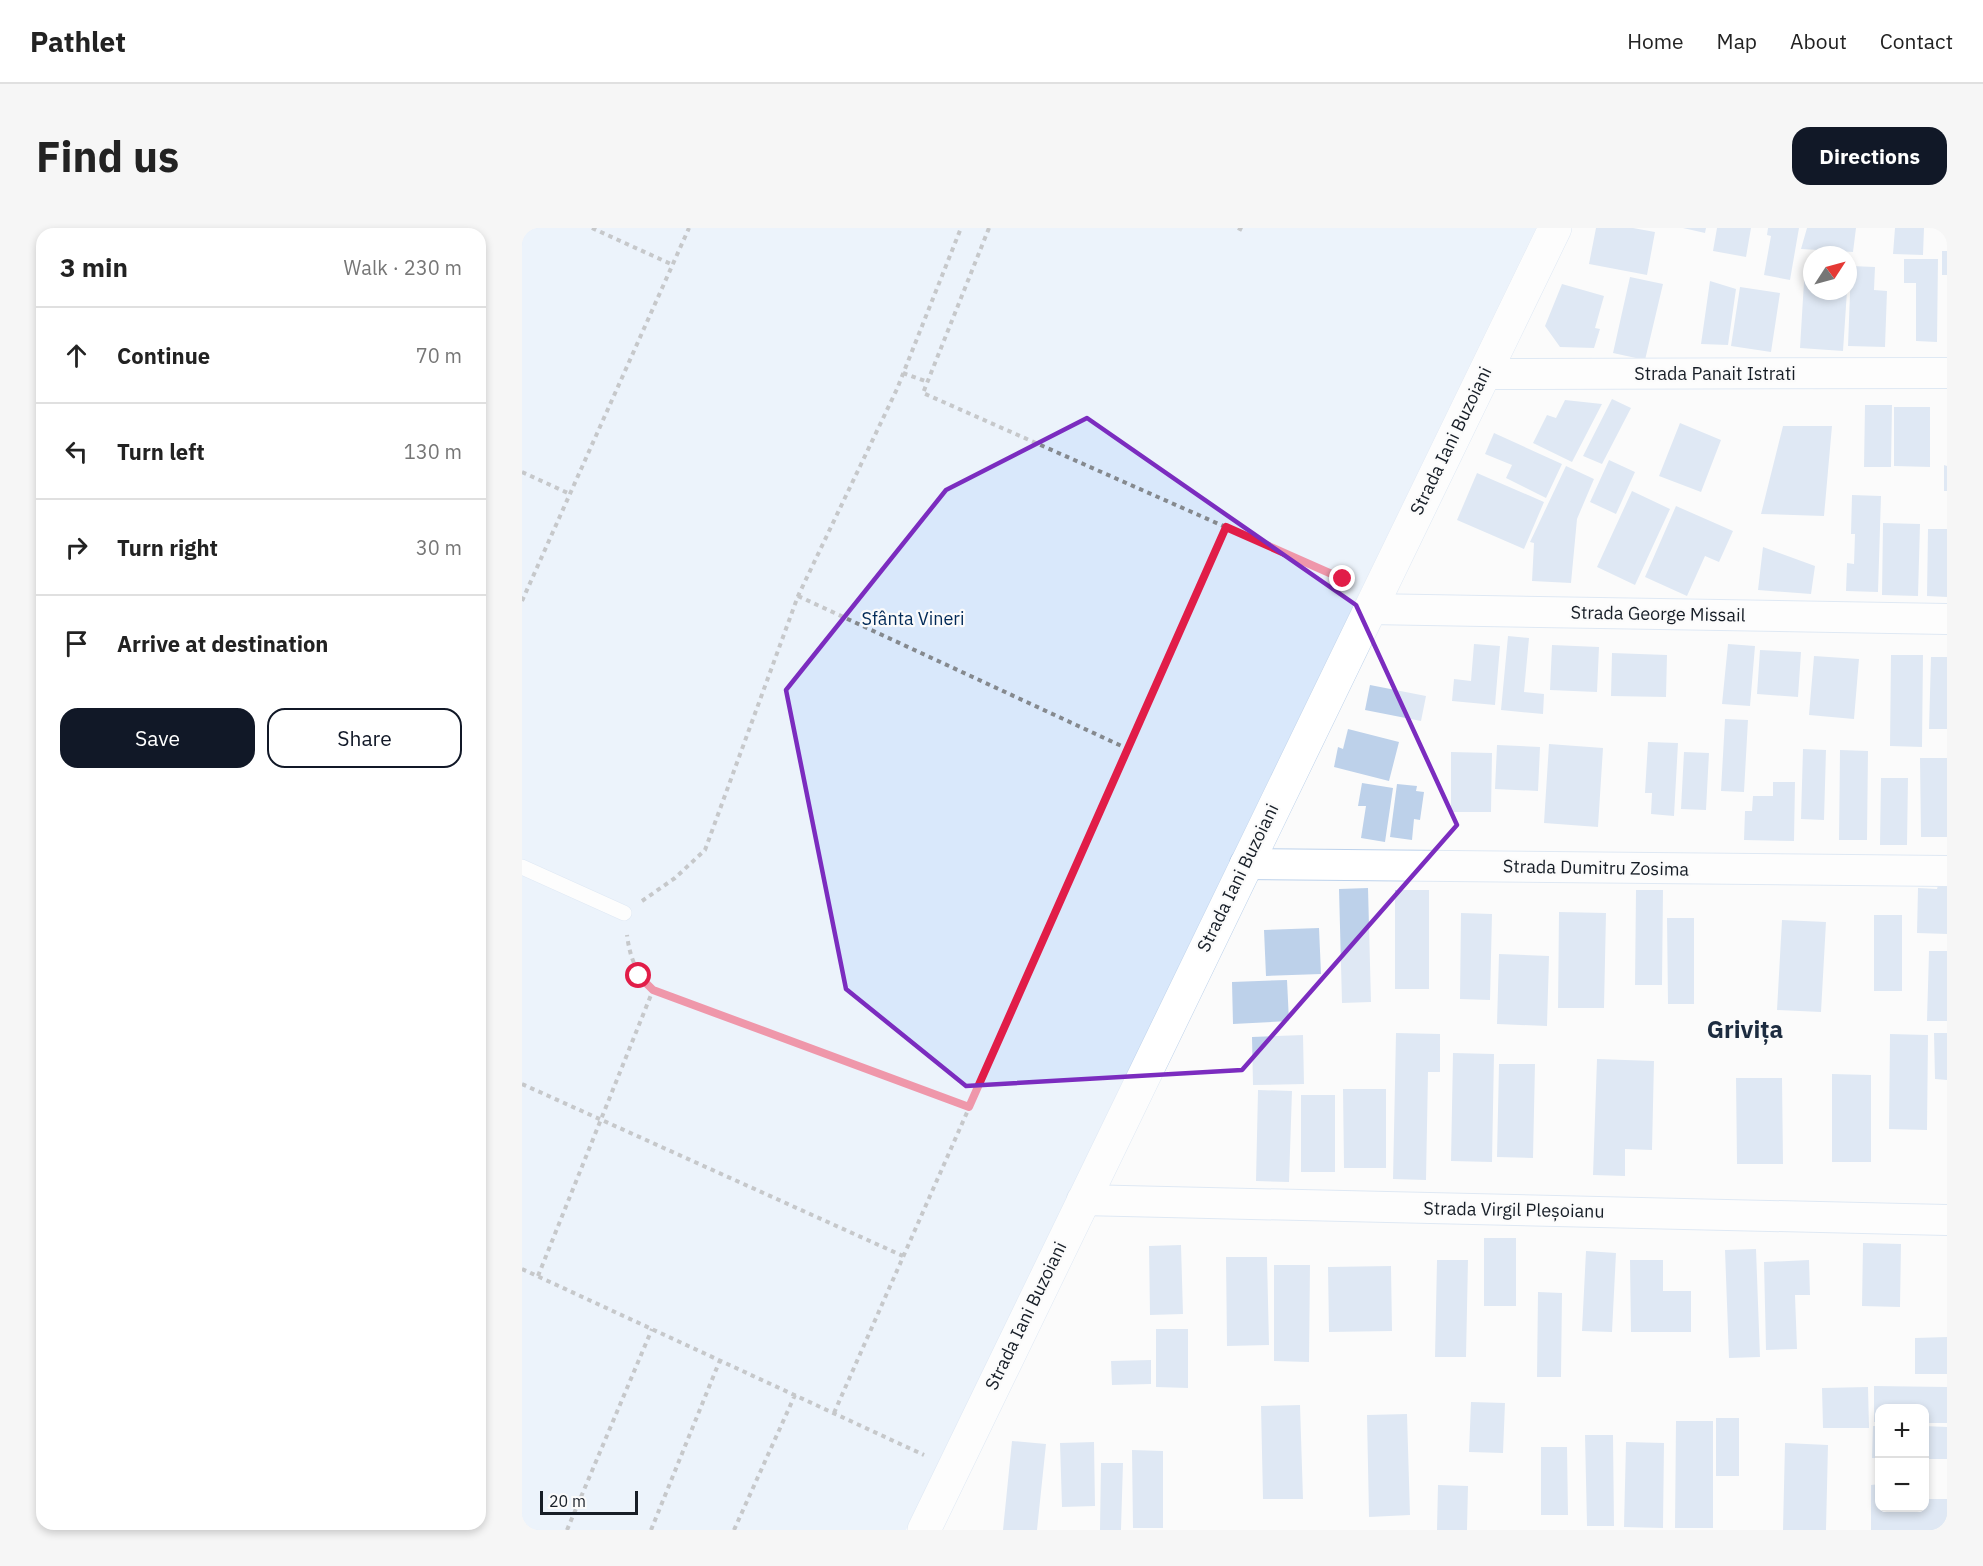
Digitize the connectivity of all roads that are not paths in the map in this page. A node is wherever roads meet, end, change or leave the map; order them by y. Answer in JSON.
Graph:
{"nodes":[{"id":1,"x":1555,"y":228,"type":"edge"},
{"id":2,"x":1947,"y":373,"type":"edge"},
{"id":3,"x":1484,"y":374,"type":"junction"},
{"id":4,"x":1369,"y":609,"type":"junction"},
{"id":5,"x":1947,"y":619,"type":"edge"},
{"id":6,"x":1245,"y":864,"type":"junction"},
{"id":7,"x":522,"y":867,"type":"edge"},
{"id":8,"x":1947,"y":871,"type":"edge"},
{"id":9,"x":624,"y":913,"type":"road end"},
{"id":10,"x":1082,"y":1200,"type":"junction"},
{"id":11,"x":1947,"y":1220,"type":"edge"},
{"id":12,"x":924,"y":1530,"type":"edge"}],
"edges":[{"from":1,"to":3,"type":"street","name":"Strada Iani Buzoiani"},
{"from":2,"to":3,"type":"street","name":"Strada Panait Istrati"},
{"from":3,"to":4,"type":"street","name":"Strada Iani Buzoiani"},
{"from":4,"to":5,"type":"street","name":"Strada George Missail"},
{"from":4,"to":6,"type":"street","name":"Strada Iani Buzoiani"},
{"from":6,"to":8,"type":"street","name":"Strada Dumitru Zosima"},
{"from":6,"to":10,"type":"street","name":"Strada Iani Buzoiani"},
{"from":7,"to":9,"type":"lane"},
{"from":10,"to":11,"type":"street","name":"Strada Virgil Pleșoianu"},
{"from":10,"to":12,"type":"street","name":"Strada Iani Buzoiani"}]}
